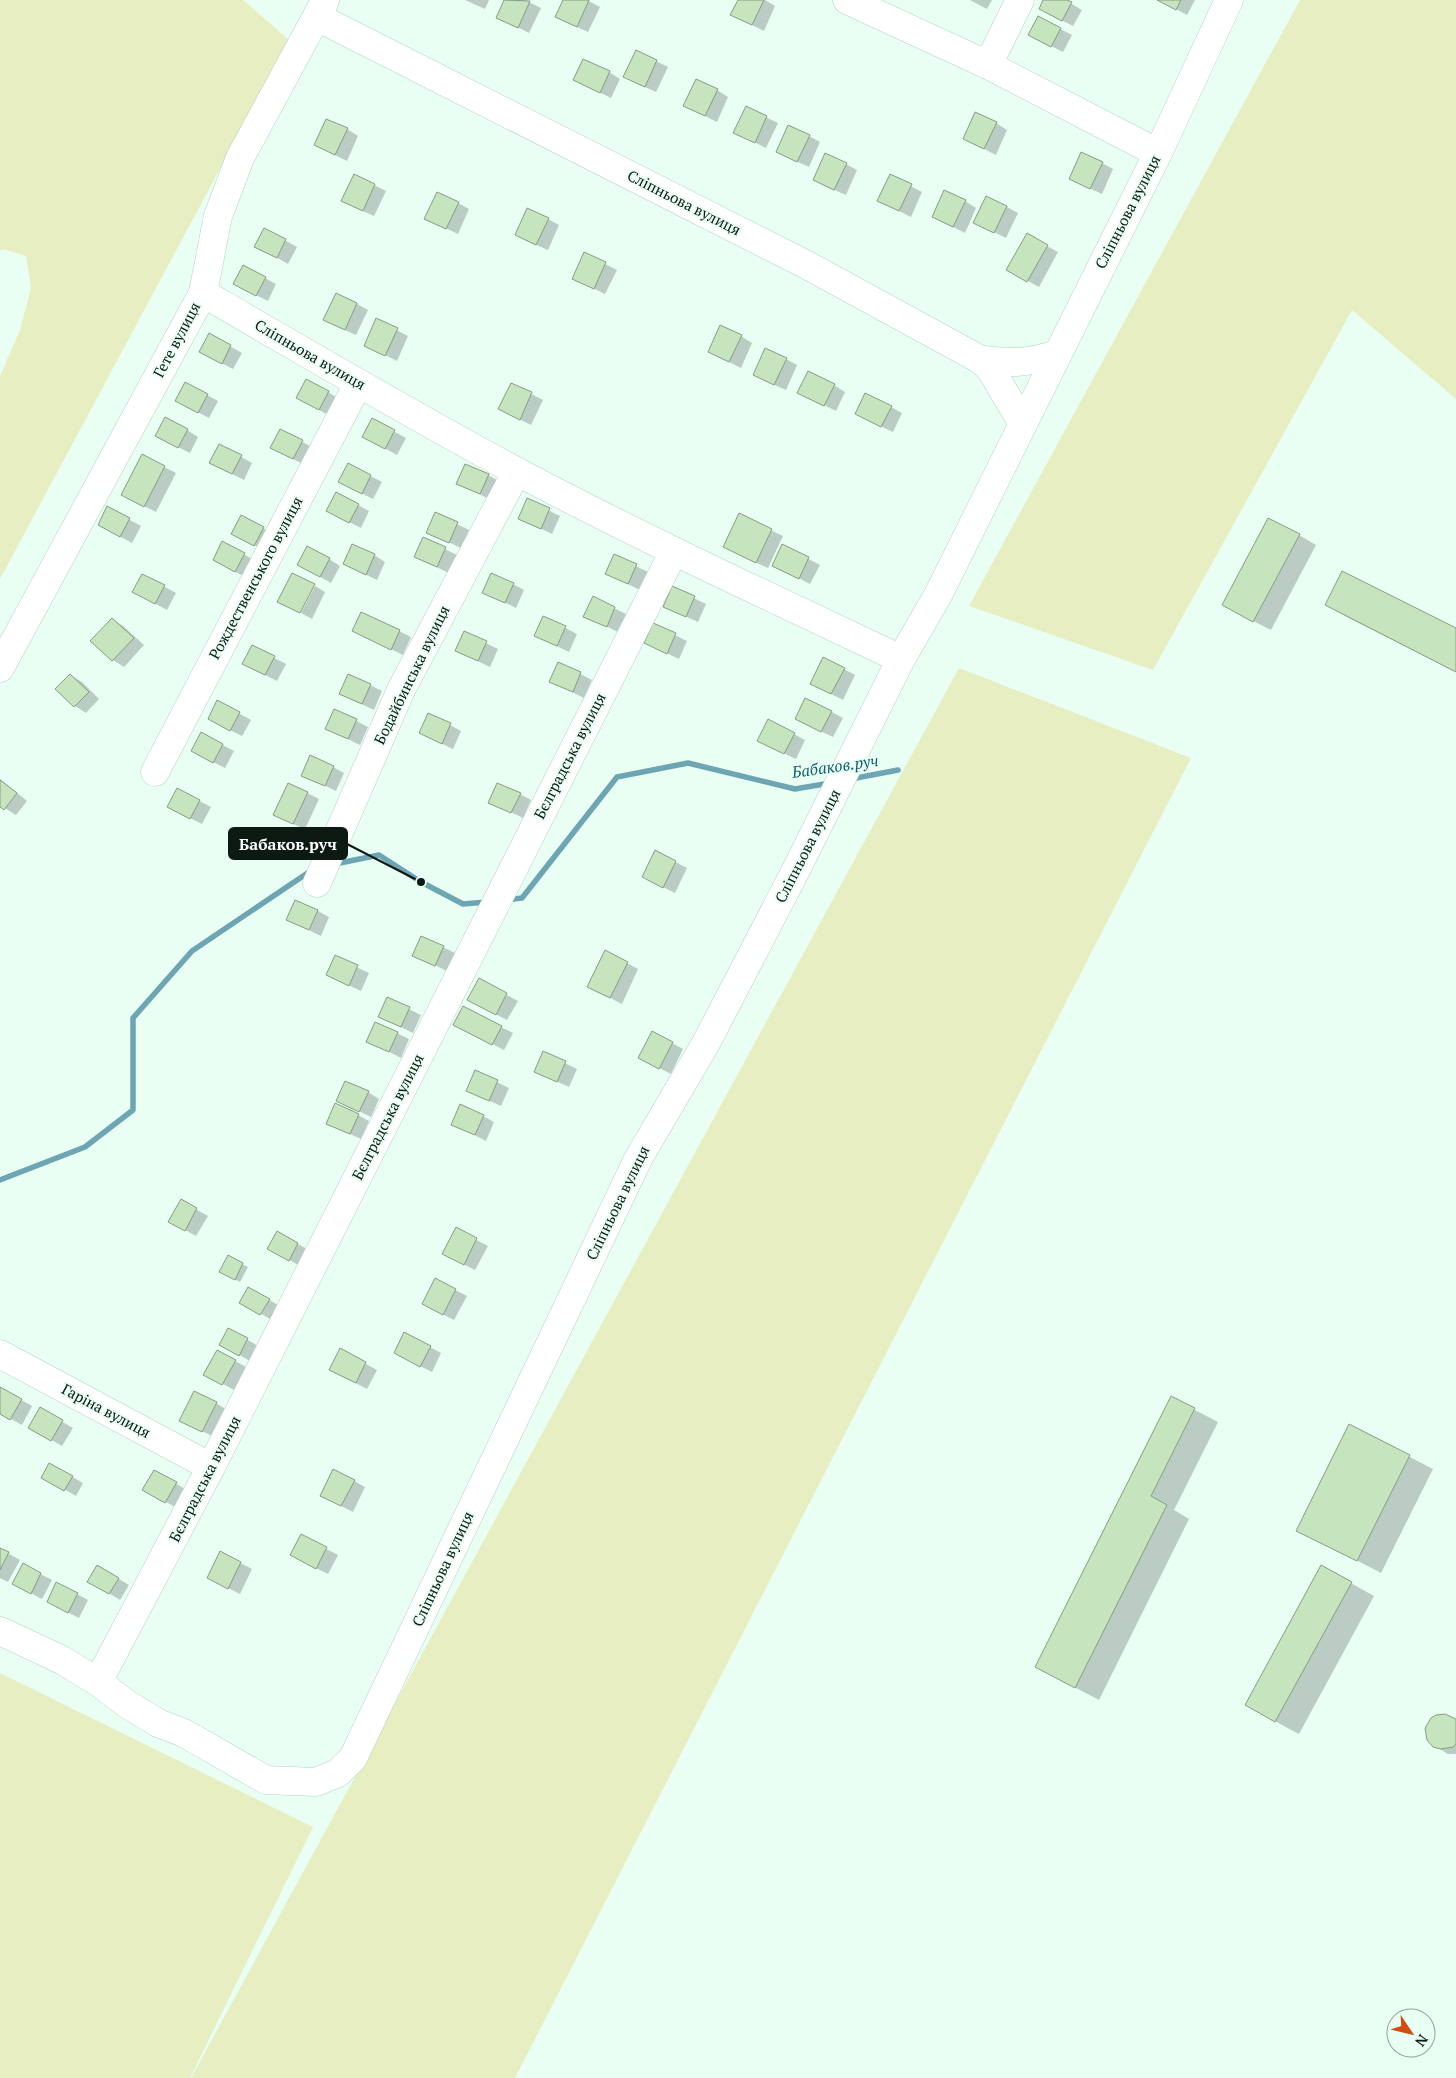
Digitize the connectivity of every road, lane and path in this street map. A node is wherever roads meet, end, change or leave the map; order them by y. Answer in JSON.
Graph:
{"nodes":[{"id":1,"x":847,"y":0,"type":"edge"},
{"id":2,"x":1020,"y":0,"type":"edge"},
{"id":3,"x":1229,"y":0,"type":"edge"},
{"id":4,"x":321,"y":9,"type":"edge"},
{"id":5,"x":988,"y":65,"type":"junction"},
{"id":6,"x":1158,"y":153,"type":"junction"},
{"id":7,"x":202,"y":292,"type":"junction"},
{"id":8,"x":1057,"y":354,"type":"junction"},
{"id":9,"x":981,"y":360,"type":"junction"},
{"id":10,"x":358,"y":384,"type":"junction"},
{"id":11,"x":1022,"y":422,"type":"junction"},
{"id":12,"x":517,"y":471,"type":"junction"},
{"id":13,"x":674,"y":551,"type":"junction"},
{"id":14,"x":901,"y":659,"type":"junction"},
{"id":15,"x":0,"y":668,"type":"edge"},
{"id":16,"x":155,"y":772,"type":"dead end"},
{"id":17,"x":317,"y":883,"type":"dead end"},
{"id":18,"x":0,"y":1354,"type":"edge"},
{"id":19,"x":211,"y":1467,"type":"junction"},
{"id":20,"x":0,"y":1631,"type":"edge"},
{"id":21,"x":98,"y":1682,"type":"junction"}],
"edges":[{"from":1,"to":5,"type":"street"},
{"from":2,"to":5,"type":"street"},
{"from":3,"to":6,"type":"street","name":"Сліпньова вулиця"},
{"from":4,"to":7,"type":"street","name":"Гете вулиця"},
{"from":4,"to":9,"type":"street","name":"Сліпньова вулиця"},
{"from":5,"to":6,"type":"street"},
{"from":6,"to":8,"type":"street","name":"Сліпньова вулиця"},
{"from":7,"to":10,"type":"street","name":"Сліпньова вулиця"},
{"from":7,"to":15,"type":"street","name":"Гете вулиця"},
{"from":8,"to":9,"type":"street"},
{"from":8,"to":11,"type":"street","name":"Сліпньова вулиця"},
{"from":9,"to":11,"type":"street","name":"Сліпньова вулиця"},
{"from":10,"to":12,"type":"street","name":"Сліпньова вулиця"},
{"from":10,"to":16,"type":"street","name":"Рождественського вулиця"},
{"from":11,"to":14,"type":"street","name":"Сліпньова вулиця"},
{"from":12,"to":13,"type":"street","name":"Сліпньова вулиця"},
{"from":12,"to":17,"type":"street","name":"Бодайбинська вулиця"},
{"from":13,"to":14,"type":"street","name":"Сліпньова вулиця"},
{"from":13,"to":19,"type":"street","name":"Бєлградська вулиця"},
{"from":14,"to":21,"type":"street","name":"Сліпньова вулиця"},
{"from":18,"to":19,"type":"street","name":"Гаріна вулиця"},
{"from":19,"to":21,"type":"street","name":"Бєлградська вулиця"},
{"from":20,"to":21,"type":"street"}]}
